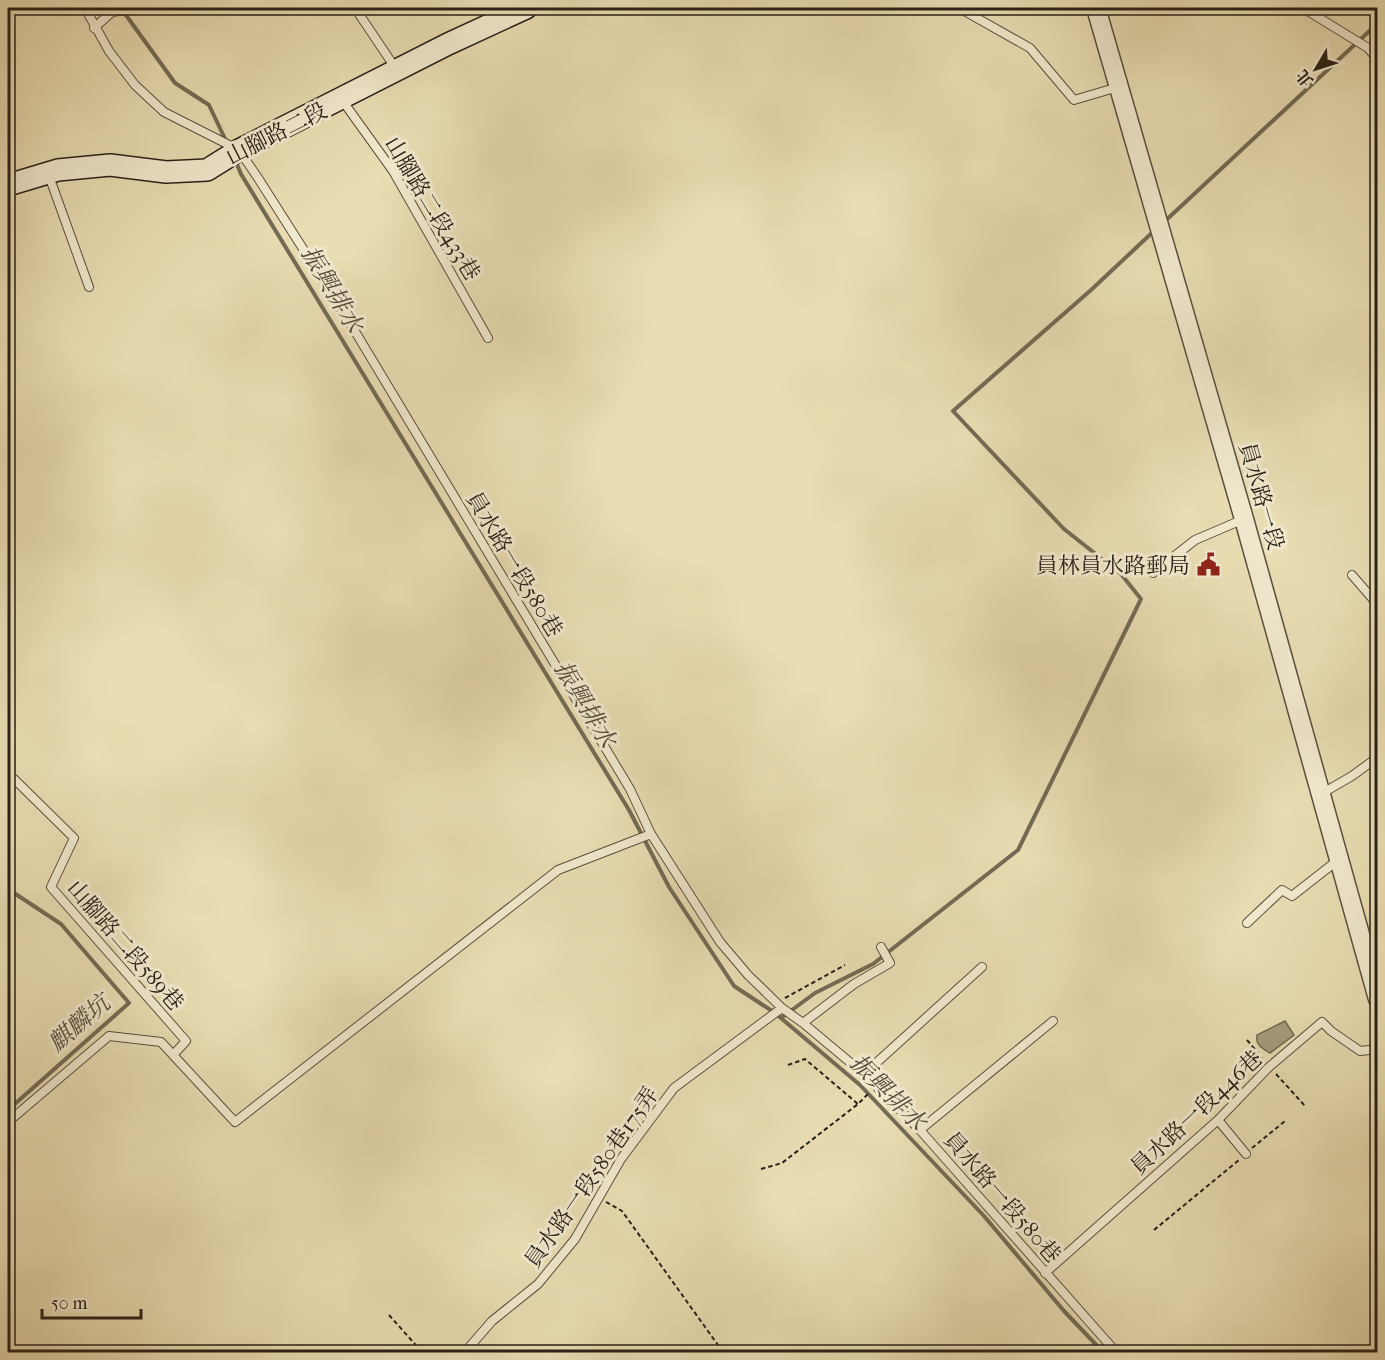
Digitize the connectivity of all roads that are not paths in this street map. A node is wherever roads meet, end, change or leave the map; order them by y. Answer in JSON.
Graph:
{"nodes":[{"id":1,"x":86,"y":8,"type":"edge"},
{"id":2,"x":136,"y":8,"type":"edge"},
{"id":3,"x":355,"y":8,"type":"edge"},
{"id":4,"x":526,"y":8,"type":"edge"},
{"id":5,"x":959,"y":8,"type":"edge"},
{"id":6,"x":1096,"y":8,"type":"edge"},
{"id":7,"x":1303,"y":8,"type":"edge"},
{"id":8,"x":94,"y":28,"type":"junction"},
{"id":9,"x":1377,"y":60,"type":"edge"},
{"id":10,"x":397,"y":71,"type":"junction"},
{"id":11,"x":1120,"y":87,"type":"junction"},
{"id":12,"x":342,"y":100,"type":"junction"},
{"id":13,"x":239,"y":150,"type":"junction"},
{"id":14,"x":48,"y":173,"type":"junction"},
{"id":15,"x":8,"y":185,"type":"edge"},
{"id":16,"x":89,"y":287,"type":"dead end"},
{"id":17,"x":488,"y":338,"type":"dead end"},
{"id":18,"x":1244,"y":519,"type":"junction"},
{"id":19,"x":1153,"y":573,"type":"dead end"},
{"id":20,"x":1352,"y":575,"type":"dead end"},
{"id":21,"x":1377,"y":605,"type":"edge"},
{"id":22,"x":1377,"y":758,"type":"edge"},
{"id":23,"x":8,"y":773,"type":"edge"},
{"id":24,"x":1320,"y":795,"type":"junction"},
{"id":25,"x":651,"y":834,"type":"junction"},
{"id":26,"x":1339,"y":859,"type":"junction"},
{"id":27,"x":1247,"y":923,"type":"dead end"},
{"id":28,"x":881,"y":947,"type":"dead end"},
{"id":29,"x":982,"y":967,"type":"dead end"},
{"id":30,"x":1377,"y":999,"type":"edge"},
{"id":31,"x":779,"y":1005,"type":"junction"},
{"id":32,"x":1053,"y":1021,"type":"dead end"},
{"id":33,"x":803,"y":1023,"type":"junction"},
{"id":34,"x":1377,"y":1049,"type":"edge"},
{"id":35,"x":173,"y":1055,"type":"junction"},
{"id":36,"x":864,"y":1074,"type":"junction"},
{"id":37,"x":8,"y":1117,"type":"edge"},
{"id":38,"x":1218,"y":1120,"type":"junction"},
{"id":39,"x":920,"y":1130,"type":"junction"},
{"id":40,"x":1246,"y":1154,"type":"road end"},
{"id":41,"x":1046,"y":1273,"type":"junction"},
{"id":42,"x":465,"y":1353,"type":"edge"},
{"id":43,"x":1116,"y":1353,"type":"edge"}],
"edges":[{"from":1,"to":8,"type":"lane"},
{"from":2,"to":8,"type":"lane"},
{"from":3,"to":10,"type":"lane"},
{"from":4,"to":10,"type":"main road","name":"山腳路二段"},
{"from":5,"to":11,"type":"lane"},
{"from":6,"to":11,"type":"street","name":"員水路一段"},
{"from":7,"to":9,"type":"lane"},
{"from":8,"to":13,"type":"lane"},
{"from":10,"to":12,"type":"main road","name":"山腳路二段"},
{"from":11,"to":18,"type":"street","name":"員水路一段"},
{"from":12,"to":13,"type":"main road","name":"山腳路二段"},
{"from":12,"to":17,"type":"lane","name":"山腳路二段433巷"},
{"from":13,"to":14,"type":"main road","name":"山腳路二段"},
{"from":13,"to":25,"type":"lane","name":"員水路一段580巷"},
{"from":14,"to":15,"type":"main road","name":"山腳路二段"},
{"from":14,"to":16,"type":"lane"},
{"from":18,"to":19,"type":"lane"},
{"from":18,"to":24,"type":"street","name":"員水路一段"},
{"from":20,"to":21,"type":"lane"},
{"from":22,"to":24,"type":"lane"},
{"from":23,"to":35,"type":"lane","name":"山腳路二段589巷"},
{"from":24,"to":26,"type":"street","name":"員水路一段"},
{"from":25,"to":31,"type":"lane","name":"員水路一段580巷"},
{"from":25,"to":35,"type":"lane"},
{"from":26,"to":27,"type":"lane"},
{"from":26,"to":30,"type":"street","name":"員水路一段"},
{"from":28,"to":33,"type":"lane"},
{"from":29,"to":36,"type":"lane"},
{"from":31,"to":33,"type":"lane","name":"員水路一段580巷"},
{"from":31,"to":42,"type":"lane","name":"員水路一段580巷175弄"},
{"from":32,"to":39,"type":"lane"},
{"from":33,"to":36,"type":"lane","name":"員水路一段580巷"},
{"from":34,"to":38,"type":"lane","name":"員水路一段446巷"},
{"from":35,"to":37,"type":"lane"},
{"from":36,"to":39,"type":"lane","name":"員水路一段580巷"},
{"from":38,"to":40,"type":"lane"},
{"from":38,"to":41,"type":"lane","name":"員水路一段446巷"},
{"from":39,"to":41,"type":"lane","name":"員水路一段580巷"},
{"from":41,"to":43,"type":"lane","name":"員水路一段580巷"}]}
